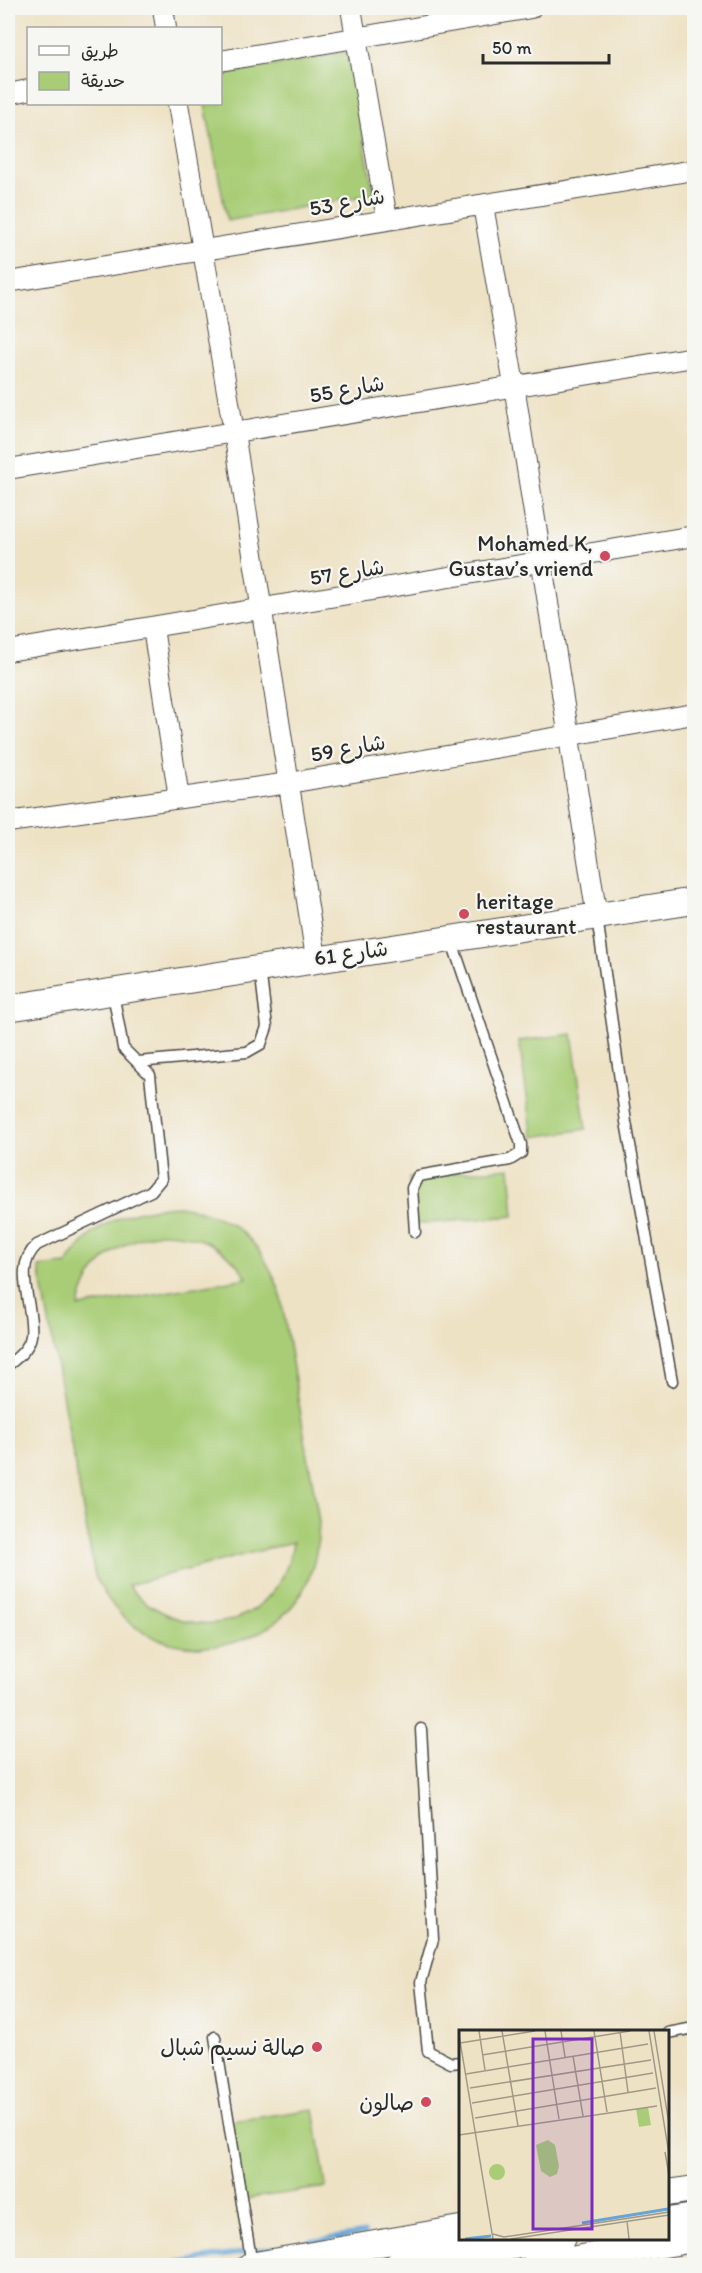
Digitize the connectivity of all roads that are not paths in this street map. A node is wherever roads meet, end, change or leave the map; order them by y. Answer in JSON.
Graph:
{"nodes":[{"id":1,"x":163,"y":8,"type":"edge"},
{"id":2,"x":351,"y":8,"type":"edge"},
{"id":3,"x":531,"y":8,"type":"edge"},
{"id":4,"x":166,"y":27,"type":"edge"},
{"id":5,"x":356,"y":37,"type":"junction"},
{"id":6,"x":222,"y":61,"type":"edge"},
{"id":7,"x":27,"y":90,"type":"edge"},
{"id":8,"x":8,"y":94,"type":"edge"},
{"id":9,"x":178,"y":105,"type":"edge"},
{"id":10,"x":694,"y":170,"type":"edge"},
{"id":11,"x":483,"y":205,"type":"junction"},
{"id":12,"x":387,"y":219,"type":"junction"},
{"id":13,"x":204,"y":251,"type":"junction"},
{"id":14,"x":8,"y":282,"type":"edge"},
{"id":15,"x":694,"y":357,"type":"edge"},
{"id":16,"x":514,"y":385,"type":"junction"},
{"id":17,"x":234,"y":432,"type":"junction"},
{"id":18,"x":8,"y":469,"type":"edge"},
{"id":19,"x":694,"y":536,"type":"edge"},
{"id":20,"x":543,"y":564,"type":"junction"},
{"id":21,"x":261,"y":610,"type":"junction"},
{"id":22,"x":153,"y":628,"type":"junction"},
{"id":23,"x":8,"y":651,"type":"edge"},
{"id":24,"x":694,"y":714,"type":"edge"},
{"id":25,"x":570,"y":735,"type":"junction"},
{"id":26,"x":289,"y":783,"type":"junction"},
{"id":27,"x":179,"y":798,"type":"junction"},
{"id":28,"x":8,"y":822,"type":"edge"},
{"id":29,"x":694,"y":901,"type":"edge"},
{"id":30,"x":597,"y":917,"type":"junction"},
{"id":31,"x":450,"y":938,"type":"junction"},
{"id":32,"x":316,"y":958,"type":"junction"},
{"id":33,"x":260,"y":967,"type":"junction"},
{"id":34,"x":112,"y":991,"type":"junction"},
{"id":35,"x":8,"y":1008,"type":"edge"},
{"id":36,"x":138,"y":1062,"type":"junction"},
{"id":37,"x":415,"y":1233,"type":"dead end"},
{"id":38,"x":8,"y":1365,"type":"edge"},
{"id":39,"x":672,"y":1381,"type":"dead end"},
{"id":40,"x":421,"y":1729,"type":"dead end"},
{"id":41,"x":694,"y":2028,"type":"edge"},
{"id":42,"x":669,"y":2033,"type":"edge"},
{"id":43,"x":215,"y":2037,"type":"dead end"},
{"id":44,"x":459,"y":2062,"type":"edge"},
{"id":45,"x":694,"y":2189,"type":"edge"},
{"id":46,"x":669,"y":2193,"type":"edge"},
{"id":47,"x":694,"y":2217,"type":"edge"},
{"id":48,"x":669,"y":2221,"type":"edge"},
{"id":49,"x":459,"y":2229,"type":"edge"},
{"id":50,"x":694,"y":2239,"type":"edge"},
{"id":51,"x":550,"y":2240,"type":"edge"},
{"id":52,"x":251,"y":2265,"type":"edge"},
{"id":53,"x":396,"y":2265,"type":"edge"},
{"id":54,"x":534,"y":2265,"type":"edge"}],
"edges":[{"from":1,"to":4,"type":"street"},
{"from":2,"to":5,"type":"street"},
{"from":3,"to":5,"type":"street"},
{"from":5,"to":6,"type":"street"},
{"from":5,"to":12,"type":"street"},
{"from":7,"to":8,"type":"street"},
{"from":9,"to":13,"type":"street"},
{"from":10,"to":11,"type":"street","name":"شارع 53"},
{"from":11,"to":12,"type":"street","name":"شارع 53"},
{"from":11,"to":16,"type":"street"},
{"from":12,"to":13,"type":"street","name":"شارع 53"},
{"from":13,"to":14,"type":"street","name":"شارع 53"},
{"from":13,"to":17,"type":"street"},
{"from":15,"to":16,"type":"street","name":"شارع 55"},
{"from":16,"to":17,"type":"street","name":"شارع 55"},
{"from":16,"to":20,"type":"street"},
{"from":17,"to":18,"type":"street","name":"شارع 55"},
{"from":17,"to":21,"type":"street"},
{"from":19,"to":20,"type":"street","name":"شارع 57"},
{"from":20,"to":21,"type":"street","name":"شارع 57"},
{"from":20,"to":25,"type":"street"},
{"from":21,"to":22,"type":"street","name":"شارع 57"},
{"from":21,"to":26,"type":"street"},
{"from":22,"to":23,"type":"street","name":"شارع 57"},
{"from":22,"to":27,"type":"street"},
{"from":24,"to":25,"type":"street","name":"شارع 59"},
{"from":25,"to":26,"type":"street","name":"شارع 59"},
{"from":25,"to":30,"type":"street"},
{"from":26,"to":27,"type":"street","name":"شارع 59"},
{"from":26,"to":32,"type":"street"},
{"from":27,"to":28,"type":"street","name":"شارع 59"},
{"from":29,"to":30,"type":"street","name":"شارع 61"},
{"from":30,"to":31,"type":"street","name":"شارع 61"},
{"from":30,"to":39,"type":"lane"},
{"from":31,"to":32,"type":"street","name":"شارع 61"},
{"from":31,"to":37,"type":"lane"},
{"from":32,"to":33,"type":"street","name":"شارع 61"},
{"from":33,"to":34,"type":"street","name":"شارع 61"},
{"from":33,"to":36,"type":"lane"},
{"from":34,"to":35,"type":"street","name":"شارع 61"},
{"from":34,"to":36,"type":"lane"},
{"from":36,"to":38,"type":"lane"},
{"from":40,"to":44,"type":"lane"},
{"from":41,"to":42,"type":"lane"},
{"from":43,"to":52,"type":"lane"},
{"from":45,"to":46,"type":"street"},
{"from":47,"to":48,"type":"street"},
{"from":49,"to":52,"type":"street"},
{"from":50,"to":54,"type":"street"},
{"from":51,"to":53,"type":"street"}]}
